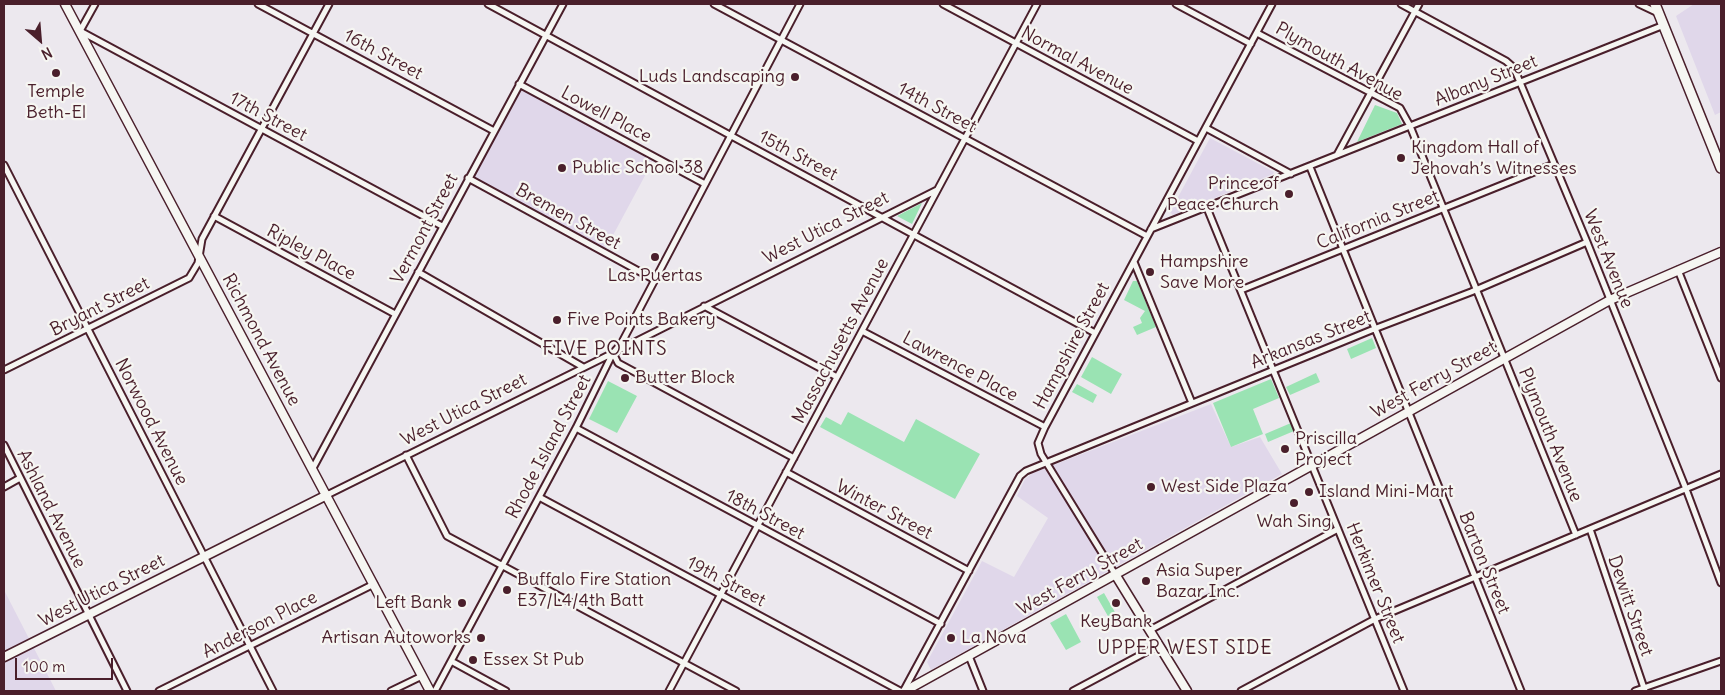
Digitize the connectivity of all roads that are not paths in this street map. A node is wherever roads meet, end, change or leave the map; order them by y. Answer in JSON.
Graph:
{"nodes":[{"id":1,"x":65,"y":4,"type":"edge"},
{"id":2,"x":95,"y":4,"type":"edge"},
{"id":3,"x":258,"y":4,"type":"edge"},
{"id":4,"x":329,"y":4,"type":"edge"},
{"id":5,"x":488,"y":4,"type":"edge"},
{"id":6,"x":562,"y":4,"type":"edge"},
{"id":7,"x":714,"y":4,"type":"edge"},
{"id":8,"x":800,"y":4,"type":"edge"},
{"id":9,"x":944,"y":4,"type":"edge"},
{"id":10,"x":1038,"y":4,"type":"edge"},
{"id":11,"x":1176,"y":4,"type":"edge"},
{"id":12,"x":1272,"y":4,"type":"edge"},
{"id":13,"x":1402,"y":4,"type":"edge"},
{"id":14,"x":1419,"y":4,"type":"edge"},
{"id":15,"x":1639,"y":4,"type":"edge"},
{"id":16,"x":1655,"y":4,"type":"edge"},
{"id":17,"x":1415,"y":11,"type":"junction"},
{"id":18,"x":1659,"y":14,"type":"junction"},
{"id":19,"x":1664,"y":25,"type":"junction"},
{"id":20,"x":80,"y":31,"type":"junction"},
{"id":21,"x":313,"y":33,"type":"junction"},
{"id":22,"x":1257,"y":33,"type":"junction"},
{"id":23,"x":546,"y":35,"type":"junction"},
{"id":24,"x":781,"y":40,"type":"junction"},
{"id":25,"x":1016,"y":44,"type":"junction"},
{"id":26,"x":1251,"y":44,"type":"junction"},
{"id":27,"x":1521,"y":82,"type":"junction"},
{"id":28,"x":519,"y":84,"type":"junction"},
{"id":29,"x":1371,"y":92,"type":"junction"},
{"id":30,"x":1410,"y":126,"type":"junction"},
{"id":31,"x":1206,"y":128,"type":"junction"},
{"id":32,"x":262,"y":129,"type":"junction"},
{"id":33,"x":494,"y":131,"type":"junction"},
{"id":34,"x":731,"y":136,"type":"junction"},
{"id":35,"x":965,"y":139,"type":"junction"},
{"id":36,"x":1198,"y":141,"type":"junction"},
{"id":37,"x":1337,"y":156,"type":"junction"},
{"id":38,"x":1554,"y":164,"type":"junction"},
{"id":39,"x":4,"y":165,"type":"edge"},
{"id":40,"x":1310,"y":167,"type":"junction"},
{"id":41,"x":1721,"y":168,"type":"edge"},
{"id":42,"x":1291,"y":174,"type":"junction"},
{"id":43,"x":468,"y":178,"type":"junction"},
{"id":44,"x":705,"y":184,"type":"junction"},
{"id":45,"x":938,"y":189,"type":"junction"},
{"id":46,"x":1207,"y":208,"type":"junction"},
{"id":47,"x":1443,"y":209,"type":"junction"},
{"id":48,"x":214,"y":216,"type":"junction"},
{"id":49,"x":882,"y":217,"type":"junction"},
{"id":50,"x":442,"y":226,"type":"junction"},
{"id":51,"x":1151,"y":229,"type":"junction"},
{"id":52,"x":914,"y":234,"type":"junction"},
{"id":53,"x":1147,"y":236,"type":"junction"},
{"id":54,"x":1587,"y":242,"type":"junction"},
{"id":55,"x":1343,"y":249,"type":"junction"},
{"id":56,"x":1721,"y":252,"type":"edge"},
{"id":57,"x":200,"y":258,"type":"junction"},
{"id":58,"x":1134,"y":262,"type":"junction"},
{"id":59,"x":1678,"y":270,"type":"junction"},
{"id":60,"x":418,"y":272,"type":"junction"},
{"id":61,"x":655,"y":280,"type":"junction"},
{"id":62,"x":1241,"y":290,"type":"junction"},
{"id":63,"x":1476,"y":290,"type":"junction"},
{"id":64,"x":1610,"y":300,"type":"junction"},
{"id":65,"x":704,"y":306,"type":"junction"},
{"id":66,"x":395,"y":314,"type":"junction"},
{"id":67,"x":88,"y":328,"type":"junction"},
{"id":68,"x":1374,"y":329,"type":"junction"},
{"id":69,"x":862,"y":330,"type":"junction"},
{"id":70,"x":1095,"y":333,"type":"junction"},
{"id":71,"x":613,"y":353,"type":"junction"},
{"id":72,"x":1504,"y":359,"type":"junction"},
{"id":73,"x":583,"y":367,"type":"junction"},
{"id":74,"x":4,"y":370,"type":"edge"},
{"id":75,"x":1274,"y":370,"type":"junction"},
{"id":76,"x":837,"y":377,"type":"junction"},
{"id":77,"x":1721,"y":378,"type":"edge"},
{"id":78,"x":1192,"y":403,"type":"junction"},
{"id":79,"x":1408,"y":412,"type":"junction"},
{"id":80,"x":1044,"y":427,"type":"junction"},
{"id":81,"x":576,"y":428,"type":"junction"},
{"id":82,"x":4,"y":445,"type":"edge"},
{"id":83,"x":406,"y":456,"type":"junction"},
{"id":84,"x":794,"y":458,"type":"junction"},
{"id":85,"x":1046,"y":462,"type":"junction"},
{"id":86,"x":1312,"y":465,"type":"junction"},
{"id":87,"x":313,"y":468,"type":"junction"},
{"id":88,"x":786,"y":472,"type":"junction"},
{"id":89,"x":1721,"y":474,"type":"edge"},
{"id":90,"x":20,"y":478,"type":"junction"},
{"id":91,"x":4,"y":487,"type":"edge"},
{"id":92,"x":1686,"y":489,"type":"junction"},
{"id":93,"x":327,"y":495,"type":"junction"},
{"id":94,"x":539,"y":498,"type":"junction"},
{"id":95,"x":757,"y":526,"type":"junction"},
{"id":96,"x":1338,"y":529,"type":"junction"},
{"id":97,"x":1590,"y":529,"type":"junction"},
{"id":98,"x":1576,"y":535,"type":"junction"},
{"id":99,"x":204,"y":556,"type":"junction"},
{"id":100,"x":502,"y":566,"type":"junction"},
{"id":101,"x":969,"y":571,"type":"junction"},
{"id":102,"x":1115,"y":574,"type":"junction"},
{"id":103,"x":1475,"y":577,"type":"junction"},
{"id":104,"x":1721,"y":582,"type":"edge"},
{"id":105,"x":374,"y":584,"type":"junction"},
{"id":106,"x":720,"y":595,"type":"junction"},
{"id":107,"x":88,"y":614,"type":"junction"},
{"id":108,"x":1375,"y":619,"type":"junction"},
{"id":109,"x":941,"y":624,"type":"junction"},
{"id":110,"x":1150,"y":630,"type":"junction"},
{"id":111,"x":1159,"y":644,"type":"junction"},
{"id":112,"x":250,"y":646,"type":"junction"},
{"id":113,"x":969,"y":656,"type":"junction"},
{"id":114,"x":4,"y":657,"type":"edge"},
{"id":115,"x":451,"y":661,"type":"junction"},
{"id":116,"x":1721,"y":661,"type":"edge"},
{"id":117,"x":684,"y":663,"type":"junction"},
{"id":118,"x":422,"y":676,"type":"junction"},
{"id":119,"x":1644,"y":690,"type":"edge"},
{"id":120,"x":127,"y":691,"type":"edge"},
{"id":121,"x":160,"y":691,"type":"edge"},
{"id":122,"x":273,"y":691,"type":"edge"},
{"id":123,"x":391,"y":691,"type":"edge"},
{"id":124,"x":430,"y":691,"type":"edge"},
{"id":125,"x":435,"y":691,"type":"edge"},
{"id":126,"x":506,"y":691,"type":"edge"},
{"id":127,"x":669,"y":691,"type":"edge"},
{"id":128,"x":736,"y":691,"type":"edge"},
{"id":129,"x":903,"y":691,"type":"edge"},
{"id":130,"x":983,"y":691,"type":"edge"},
{"id":131,"x":1073,"y":691,"type":"edge"},
{"id":132,"x":1188,"y":691,"type":"edge"},
{"id":133,"x":1241,"y":691,"type":"edge"},
{"id":134,"x":1404,"y":691,"type":"edge"},
{"id":135,"x":1521,"y":691,"type":"edge"},
{"id":136,"x":1635,"y":691,"type":"edge"}],
"edges":[{"from":1,"to":20,"type":"street","name":"Richmond Avenue"},
{"from":2,"to":20,"type":"street"},
{"from":3,"to":21,"type":"street","name":"16th Street"},
{"from":4,"to":21,"type":"street"},
{"from":5,"to":23,"type":"street","name":"15th Street"},
{"from":6,"to":23,"type":"street","name":"Vermont Street"},
{"from":7,"to":24,"type":"street","name":"14th Street"},
{"from":8,"to":24,"type":"street","name":"Rhode Island Street"},
{"from":9,"to":25,"type":"street","name":"Normal Avenue"},
{"from":10,"to":25,"type":"street","name":"Massachusetts Avenue"},
{"from":11,"to":26,"type":"street","name":"Plymouth Avenue"},
{"from":12,"to":22,"type":"street","name":"Hampshire Street"},
{"from":13,"to":17,"type":"street","name":"West Avenue"},
{"from":14,"to":17,"type":"street"},
{"from":15,"to":18,"type":"street"},
{"from":16,"to":18,"type":"main road"},
{"from":17,"to":27,"type":"street","name":"West Avenue"},
{"from":17,"to":29,"type":"street"},
{"from":18,"to":19,"type":"main road"},
{"from":19,"to":27,"type":"street","name":"Albany Street"},
{"from":19,"to":41,"type":"main road"},
{"from":20,"to":32,"type":"street","name":"17th Street"},
{"from":20,"to":57,"type":"street","name":"Richmond Avenue"},
{"from":21,"to":32,"type":"street"},
{"from":21,"to":33,"type":"street","name":"16th Street"},
{"from":22,"to":26,"type":"street","name":"Hampshire Street"},
{"from":22,"to":29,"type":"street","name":"Plymouth Avenue"},
{"from":23,"to":28,"type":"street","name":"Vermont Street"},
{"from":23,"to":34,"type":"street","name":"15th Street"},
{"from":24,"to":34,"type":"street","name":"Rhode Island Street"},
{"from":24,"to":35,"type":"street","name":"14th Street"},
{"from":25,"to":35,"type":"street","name":"Massachusetts Avenue"},
{"from":25,"to":36,"type":"street","name":"Normal Avenue"},
{"from":26,"to":31,"type":"street","name":"Hampshire Street"},
{"from":27,"to":30,"type":"street","name":"Albany Street"},
{"from":27,"to":38,"type":"street","name":"West Avenue"},
{"from":28,"to":33,"type":"street","name":"Vermont Street"},
{"from":28,"to":44,"type":"street","name":"Lowell Place"},
{"from":29,"to":30,"type":"street","name":"Plymouth Avenue"},
{"from":29,"to":37,"type":"street"},
{"from":30,"to":37,"type":"street","name":"Albany Street"},
{"from":30,"to":47,"type":"street","name":"Plymouth Avenue"},
{"from":31,"to":36,"type":"street","name":"Hampshire Street"},
{"from":31,"to":42,"type":"street"},
{"from":32,"to":48,"type":"street"},
{"from":32,"to":50,"type":"street","name":"17th Street"},
{"from":33,"to":43,"type":"street","name":"Vermont Street"},
{"from":34,"to":44,"type":"street","name":"Rhode Island Street"},
{"from":34,"to":49,"type":"street","name":"15th Street"},
{"from":35,"to":45,"type":"street","name":"Massachusetts Avenue"},
{"from":35,"to":53,"type":"street","name":"14th Street"},
{"from":36,"to":51,"type":"street","name":"Hampshire Street"},
{"from":37,"to":40,"type":"street","name":"Albany Street"},
{"from":38,"to":47,"type":"street","name":"California Street"},
{"from":38,"to":54,"type":"street","name":"West Avenue"},
{"from":39,"to":67,"type":"street","name":"Norwood Avenue"},
{"from":40,"to":42,"type":"street","name":"Albany Street"},
{"from":40,"to":55,"type":"street","name":"Barton Street"},
{"from":42,"to":46,"type":"street","name":"Albany Street"},
{"from":43,"to":50,"type":"street","name":"Vermont Street"},
{"from":43,"to":61,"type":"street","name":"Bremen Street"},
{"from":44,"to":61,"type":"street","name":"Rhode Island Street"},
{"from":45,"to":49,"type":"street","name":"West Utica Street"},
{"from":45,"to":52,"type":"street","name":"Massachusetts Avenue"},
{"from":46,"to":51,"type":"street","name":"Albany Street"},
{"from":46,"to":62,"type":"street","name":"Herkimer Street"},
{"from":47,"to":55,"type":"street","name":"California Street"},
{"from":47,"to":63,"type":"street","name":"Plymouth Avenue"},
{"from":48,"to":57,"type":"street"},
{"from":48,"to":66,"type":"street","name":"Ripley Place"},
{"from":49,"to":52,"type":"street","name":"15th Street"},
{"from":49,"to":65,"type":"street","name":"West Utica Street"},
{"from":50,"to":60,"type":"street","name":"Vermont Street"},
{"from":51,"to":53,"type":"street","name":"Hampshire Street"},
{"from":52,"to":69,"type":"street","name":"Massachusetts Avenue"},
{"from":52,"to":70,"type":"street","name":"15th Street"},
{"from":53,"to":58,"type":"street","name":"Hampshire Street"},
{"from":54,"to":63,"type":"street","name":"Arkansas Street"},
{"from":54,"to":64,"type":"street","name":"West Avenue"},
{"from":55,"to":62,"type":"street","name":"California Street"},
{"from":55,"to":68,"type":"street","name":"Barton Street"},
{"from":56,"to":59,"type":"street","name":"West Ferry Street"},
{"from":57,"to":67,"type":"street","name":"Bryant Street"},
{"from":57,"to":87,"type":"street","name":"Richmond Avenue"},
{"from":58,"to":70,"type":"street","name":"Hampshire Street"},
{"from":58,"to":78,"type":"street"},
{"from":59,"to":64,"type":"street","name":"West Ferry Street"},
{"from":59,"to":77,"type":"street"},
{"from":60,"to":66,"type":"street","name":"Vermont Street"},
{"from":60,"to":73,"type":"street"},
{"from":61,"to":71,"type":"street","name":"Rhode Island Street"},
{"from":62,"to":75,"type":"street","name":"Herkimer Street"},
{"from":63,"to":68,"type":"street","name":"Arkansas Street"},
{"from":63,"to":72,"type":"street","name":"Plymouth Avenue"},
{"from":64,"to":72,"type":"street","name":"West Ferry Street"},
{"from":64,"to":92,"type":"street","name":"West Avenue"},
{"from":65,"to":71,"type":"street","name":"West Utica Street"},
{"from":65,"to":76,"type":"street"},
{"from":66,"to":87,"type":"street","name":"Vermont Street"},
{"from":67,"to":74,"type":"street","name":"Bryant Street"},
{"from":67,"to":99,"type":"street","name":"Norwood Avenue"},
{"from":68,"to":75,"type":"street","name":"Arkansas Street"},
{"from":68,"to":79,"type":"street","name":"Barton Street"},
{"from":69,"to":76,"type":"street","name":"Massachusetts Avenue"},
{"from":69,"to":80,"type":"street","name":"Lawrence Place"},
{"from":70,"to":80,"type":"street","name":"Hampshire Street"},
{"from":71,"to":73,"type":"street","name":"West Utica Street"},
{"from":71,"to":81,"type":"street","name":"Rhode Island Street"},
{"from":71,"to":84,"type":"street"},
{"from":72,"to":79,"type":"street","name":"West Ferry Street"},
{"from":72,"to":98,"type":"street","name":"Plymouth Avenue"},
{"from":73,"to":83,"type":"street","name":"West Utica Street"},
{"from":75,"to":78,"type":"street","name":"Arkansas Street"},
{"from":75,"to":86,"type":"street","name":"Herkimer Street"},
{"from":76,"to":84,"type":"street","name":"Massachusetts Avenue"},
{"from":78,"to":85,"type":"street","name":"Arkansas Street"},
{"from":79,"to":86,"type":"street","name":"West Ferry Street"},
{"from":79,"to":103,"type":"street","name":"Barton Street"},
{"from":80,"to":85,"type":"street","name":"Hampshire Street"},
{"from":81,"to":94,"type":"street","name":"Rhode Island Street"},
{"from":81,"to":95,"type":"street","name":"18th Street"},
{"from":82,"to":90,"type":"street","name":"Ashland Avenue"},
{"from":83,"to":93,"type":"street","name":"West Utica Street"},
{"from":83,"to":100,"type":"street"},
{"from":84,"to":88,"type":"street","name":"Massachusetts Avenue"},
{"from":85,"to":101,"type":"street"},
{"from":85,"to":102,"type":"street","name":"Hampshire Street"},
{"from":86,"to":96,"type":"street","name":"Herkimer Street"},
{"from":86,"to":102,"type":"street","name":"West Ferry Street"},
{"from":87,"to":93,"type":"street","name":"Richmond Avenue"},
{"from":88,"to":95,"type":"street","name":"Massachusetts Avenue"},
{"from":88,"to":101,"type":"street","name":"Winter Street"},
{"from":89,"to":92,"type":"street"},
{"from":90,"to":91,"type":"street"},
{"from":90,"to":107,"type":"street","name":"Ashland Avenue"},
{"from":92,"to":97,"type":"street"},
{"from":92,"to":104,"type":"street","name":"West Avenue"},
{"from":93,"to":99,"type":"street","name":"West Utica Street"},
{"from":93,"to":105,"type":"street","name":"Richmond Avenue"},
{"from":94,"to":100,"type":"street","name":"Rhode Island Street"},
{"from":94,"to":106,"type":"street","name":"19th Street"},
{"from":95,"to":106,"type":"street","name":"Massachusetts Avenue"},
{"from":95,"to":109,"type":"street","name":"18th Street"},
{"from":96,"to":108,"type":"street","name":"Herkimer Street"},
{"from":96,"to":110,"type":"street"},
{"from":97,"to":98,"type":"street"},
{"from":97,"to":119,"type":"street","name":"Dewitt Street"},
{"from":98,"to":103,"type":"street"},
{"from":99,"to":107,"type":"street","name":"West Utica Street"},
{"from":99,"to":112,"type":"street","name":"Norwood Avenue"},
{"from":100,"to":115,"type":"street","name":"Rhode Island Street"},
{"from":100,"to":117,"type":"street"},
{"from":101,"to":109,"type":"street"},
{"from":102,"to":110,"type":"street"},
{"from":102,"to":113,"type":"street","name":"West Ferry Street"},
{"from":103,"to":108,"type":"street"},
{"from":103,"to":135,"type":"street","name":"Barton Street"},
{"from":105,"to":112,"type":"street","name":"Anderson Place"},
{"from":105,"to":118,"type":"street","name":"Richmond Avenue"},
{"from":106,"to":117,"type":"street","name":"Massachusetts Avenue"},
{"from":106,"to":129,"type":"street","name":"19th Street"},
{"from":107,"to":114,"type":"street","name":"West Utica Street"},
{"from":107,"to":120,"type":"street","name":"Ashland Avenue"},
{"from":108,"to":133,"type":"street"},
{"from":108,"to":134,"type":"street","name":"Herkimer Street"},
{"from":109,"to":129,"type":"street"},
{"from":110,"to":111,"type":"street"},
{"from":111,"to":131,"type":"street"},
{"from":111,"to":132,"type":"street"},
{"from":112,"to":121,"type":"street","name":"Anderson Place"},
{"from":112,"to":122,"type":"street","name":"Norwood Avenue"},
{"from":113,"to":129,"type":"street","name":"West Ferry Street"},
{"from":113,"to":130,"type":"street"},
{"from":115,"to":125,"type":"street","name":"Rhode Island Street"},
{"from":115,"to":126,"type":"street"},
{"from":116,"to":119,"type":"street"},
{"from":117,"to":127,"type":"street","name":"Massachusetts Avenue"},
{"from":117,"to":128,"type":"street"},
{"from":118,"to":123,"type":"street"},
{"from":118,"to":124,"type":"street","name":"Richmond Avenue"},
{"from":119,"to":136,"type":"street"}]}
